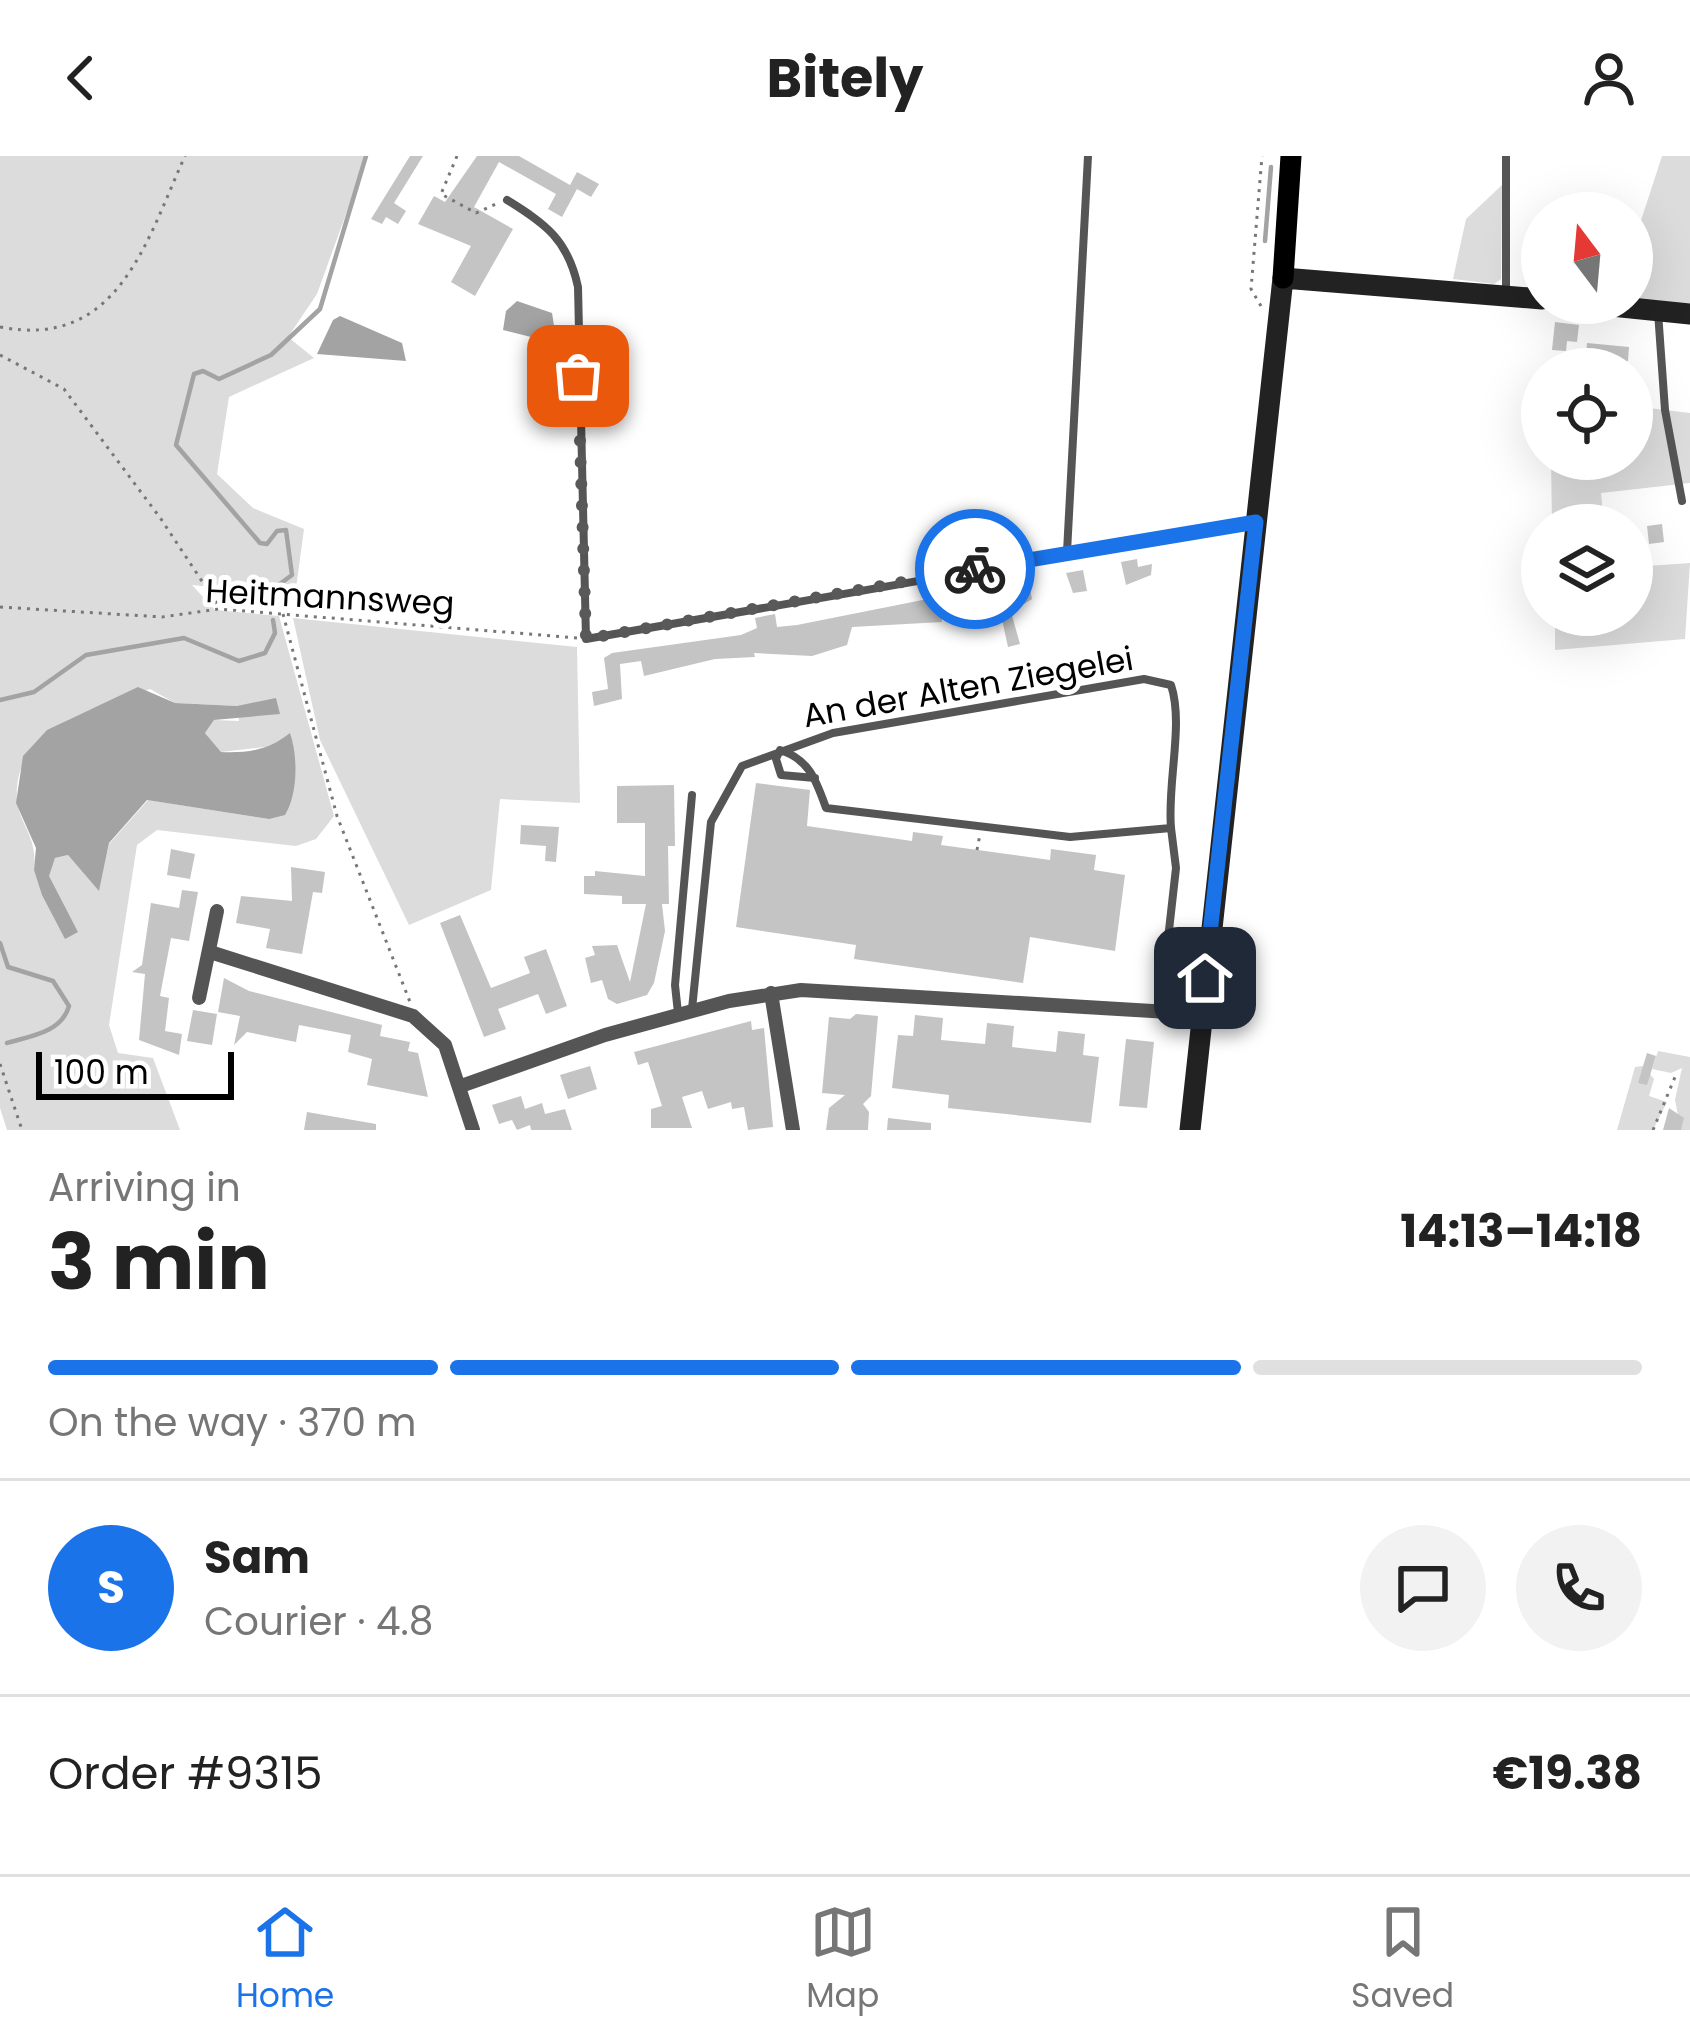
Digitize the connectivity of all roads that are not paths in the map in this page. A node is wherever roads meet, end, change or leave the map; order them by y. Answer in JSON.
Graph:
{"nodes":[{"id":1,"x":1088,"y":156,"type":"edge"},
{"id":2,"x":1292,"y":156,"type":"edge"},
{"id":3,"x":1506,"y":156,"type":"edge"},
{"id":4,"x":507,"y":200,"type":"road end"},
{"id":5,"x":1282,"y":278,"type":"junction"},
{"id":6,"x":1507,"y":296,"type":"junction"},
{"id":7,"x":1521,"y":297,"type":"edge"},
{"id":8,"x":1653,"y":310,"type":"edge"},
{"id":9,"x":1658,"y":310,"type":"junction"},
{"id":10,"x":1690,"y":314,"type":"edge"},
{"id":11,"x":1682,"y":501,"type":"dead end"},
{"id":12,"x":1256,"y":522,"type":"junction"},
{"id":13,"x":1067,"y":552,"type":"junction"},
{"id":14,"x":780,"y":750,"type":"junction"},
{"id":15,"x":815,"y":778,"type":"junction"},
{"id":16,"x":692,"y":795,"type":"dead end"},
{"id":17,"x":1171,"y":828,"type":"junction"},
{"id":18,"x":217,"y":911,"type":"dead end"},
{"id":19,"x":210,"y":952,"type":"junction"},
{"id":20,"x":771,"y":993,"type":"junction"},
{"id":21,"x":199,"y":998,"type":"dead end"},
{"id":22,"x":685,"y":1013,"type":"junction"},
{"id":23,"x":1159,"y":1013,"type":"junction"},
{"id":24,"x":1202,"y":1014,"type":"junction"},
{"id":25,"x":461,"y":1086,"type":"junction"},
{"id":26,"x":473,"y":1130,"type":"edge"},
{"id":27,"x":793,"y":1130,"type":"edge"},
{"id":28,"x":1190,"y":1130,"type":"edge"}],
"edges":[{"from":1,"to":13,"type":"lane"},
{"from":2,"to":5,"type":"main road"},
{"from":3,"to":6,"type":"lane"},
{"from":4,"to":13,"type":"lane"},
{"from":5,"to":6,"type":"main road"},
{"from":5,"to":12,"type":"main road"},
{"from":6,"to":7,"type":"main road"},
{"from":8,"to":9,"type":"main road"},
{"from":9,"to":10,"type":"main road"},
{"from":9,"to":11,"type":"lane"},
{"from":12,"to":13,"type":"lane"},
{"from":12,"to":24,"type":"main road"},
{"from":14,"to":15,"type":"lane","name":"An der Alten Ziegelei"},
{"from":14,"to":15,"type":"lane"},
{"from":14,"to":17,"type":"lane","name":"An der Alten Ziegelei"},
{"from":14,"to":22,"type":"lane","name":"An der Alten Ziegelei"},
{"from":15,"to":17,"type":"lane","name":"An der Alten Ziegelei"},
{"from":16,"to":22,"type":"lane"},
{"from":17,"to":23,"type":"lane"},
{"from":18,"to":19,"type":"street"},
{"from":19,"to":21,"type":"street"},
{"from":19,"to":25,"type":"street"},
{"from":20,"to":22,"type":"street"},
{"from":20,"to":23,"type":"street"},
{"from":20,"to":27,"type":"street"},
{"from":22,"to":25,"type":"street"},
{"from":23,"to":24,"type":"street"},
{"from":24,"to":28,"type":"main road"},
{"from":25,"to":26,"type":"street"}]}
